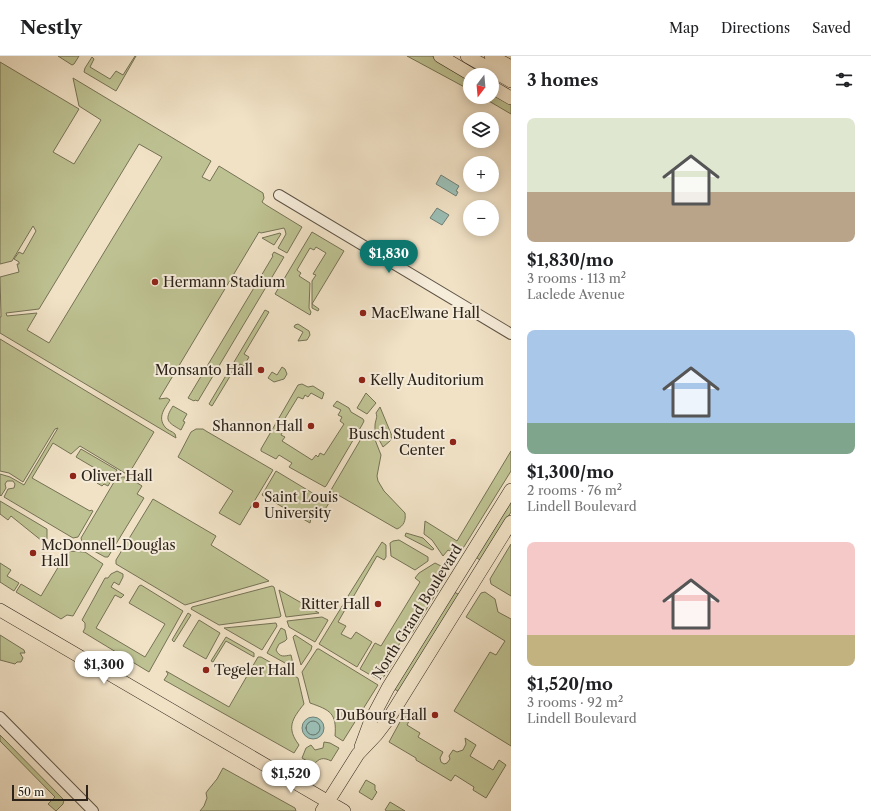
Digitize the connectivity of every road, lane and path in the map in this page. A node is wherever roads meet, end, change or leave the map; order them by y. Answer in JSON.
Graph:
{"nodes":[{"id":1,"x":440,"y":56,"type":"edge"},
{"id":2,"x":467,"y":56,"type":"edge"},
{"id":3,"x":491,"y":56,"type":"edge"},
{"id":4,"x":511,"y":67,"type":"edge"},
{"id":5,"x":463,"y":70,"type":"edge"},
{"id":6,"x":511,"y":81,"type":"edge"},
{"id":7,"x":499,"y":91,"type":"edge"},
{"id":8,"x":511,"y":98,"type":"edge"},
{"id":9,"x":279,"y":195,"type":"dead end"},
{"id":10,"x":511,"y":334,"type":"edge"},
{"id":11,"x":511,"y":490,"type":"edge"},
{"id":12,"x":511,"y":522,"type":"edge"},
{"id":13,"x":0,"y":610,"type":"edge"},
{"id":14,"x":0,"y":717,"type":"edge"},
{"id":15,"x":358,"y":754,"type":"junction"},
{"id":16,"x":326,"y":806,"type":"edge"},
{"id":17,"x":93,"y":811,"type":"edge"},
{"id":18,"x":344,"y":811,"type":"edge"}],
"edges":[{"from":1,"to":5,"type":"main road"},
{"from":2,"to":6,"type":"main road"},
{"from":3,"to":4,"type":"main road"},
{"from":7,"to":8,"type":"main road"},
{"from":9,"to":10,"type":"street"},
{"from":11,"to":15,"type":"main road","name":"North Grand Boulevard"},
{"from":12,"to":15,"type":"main road","name":"North Grand Boulevard"},
{"from":13,"to":16,"type":"main road"},
{"from":14,"to":17,"type":"street"},
{"from":15,"to":16,"type":"main road","name":"North Grand Boulevard"},
{"from":16,"to":18,"type":"main road"}]}
